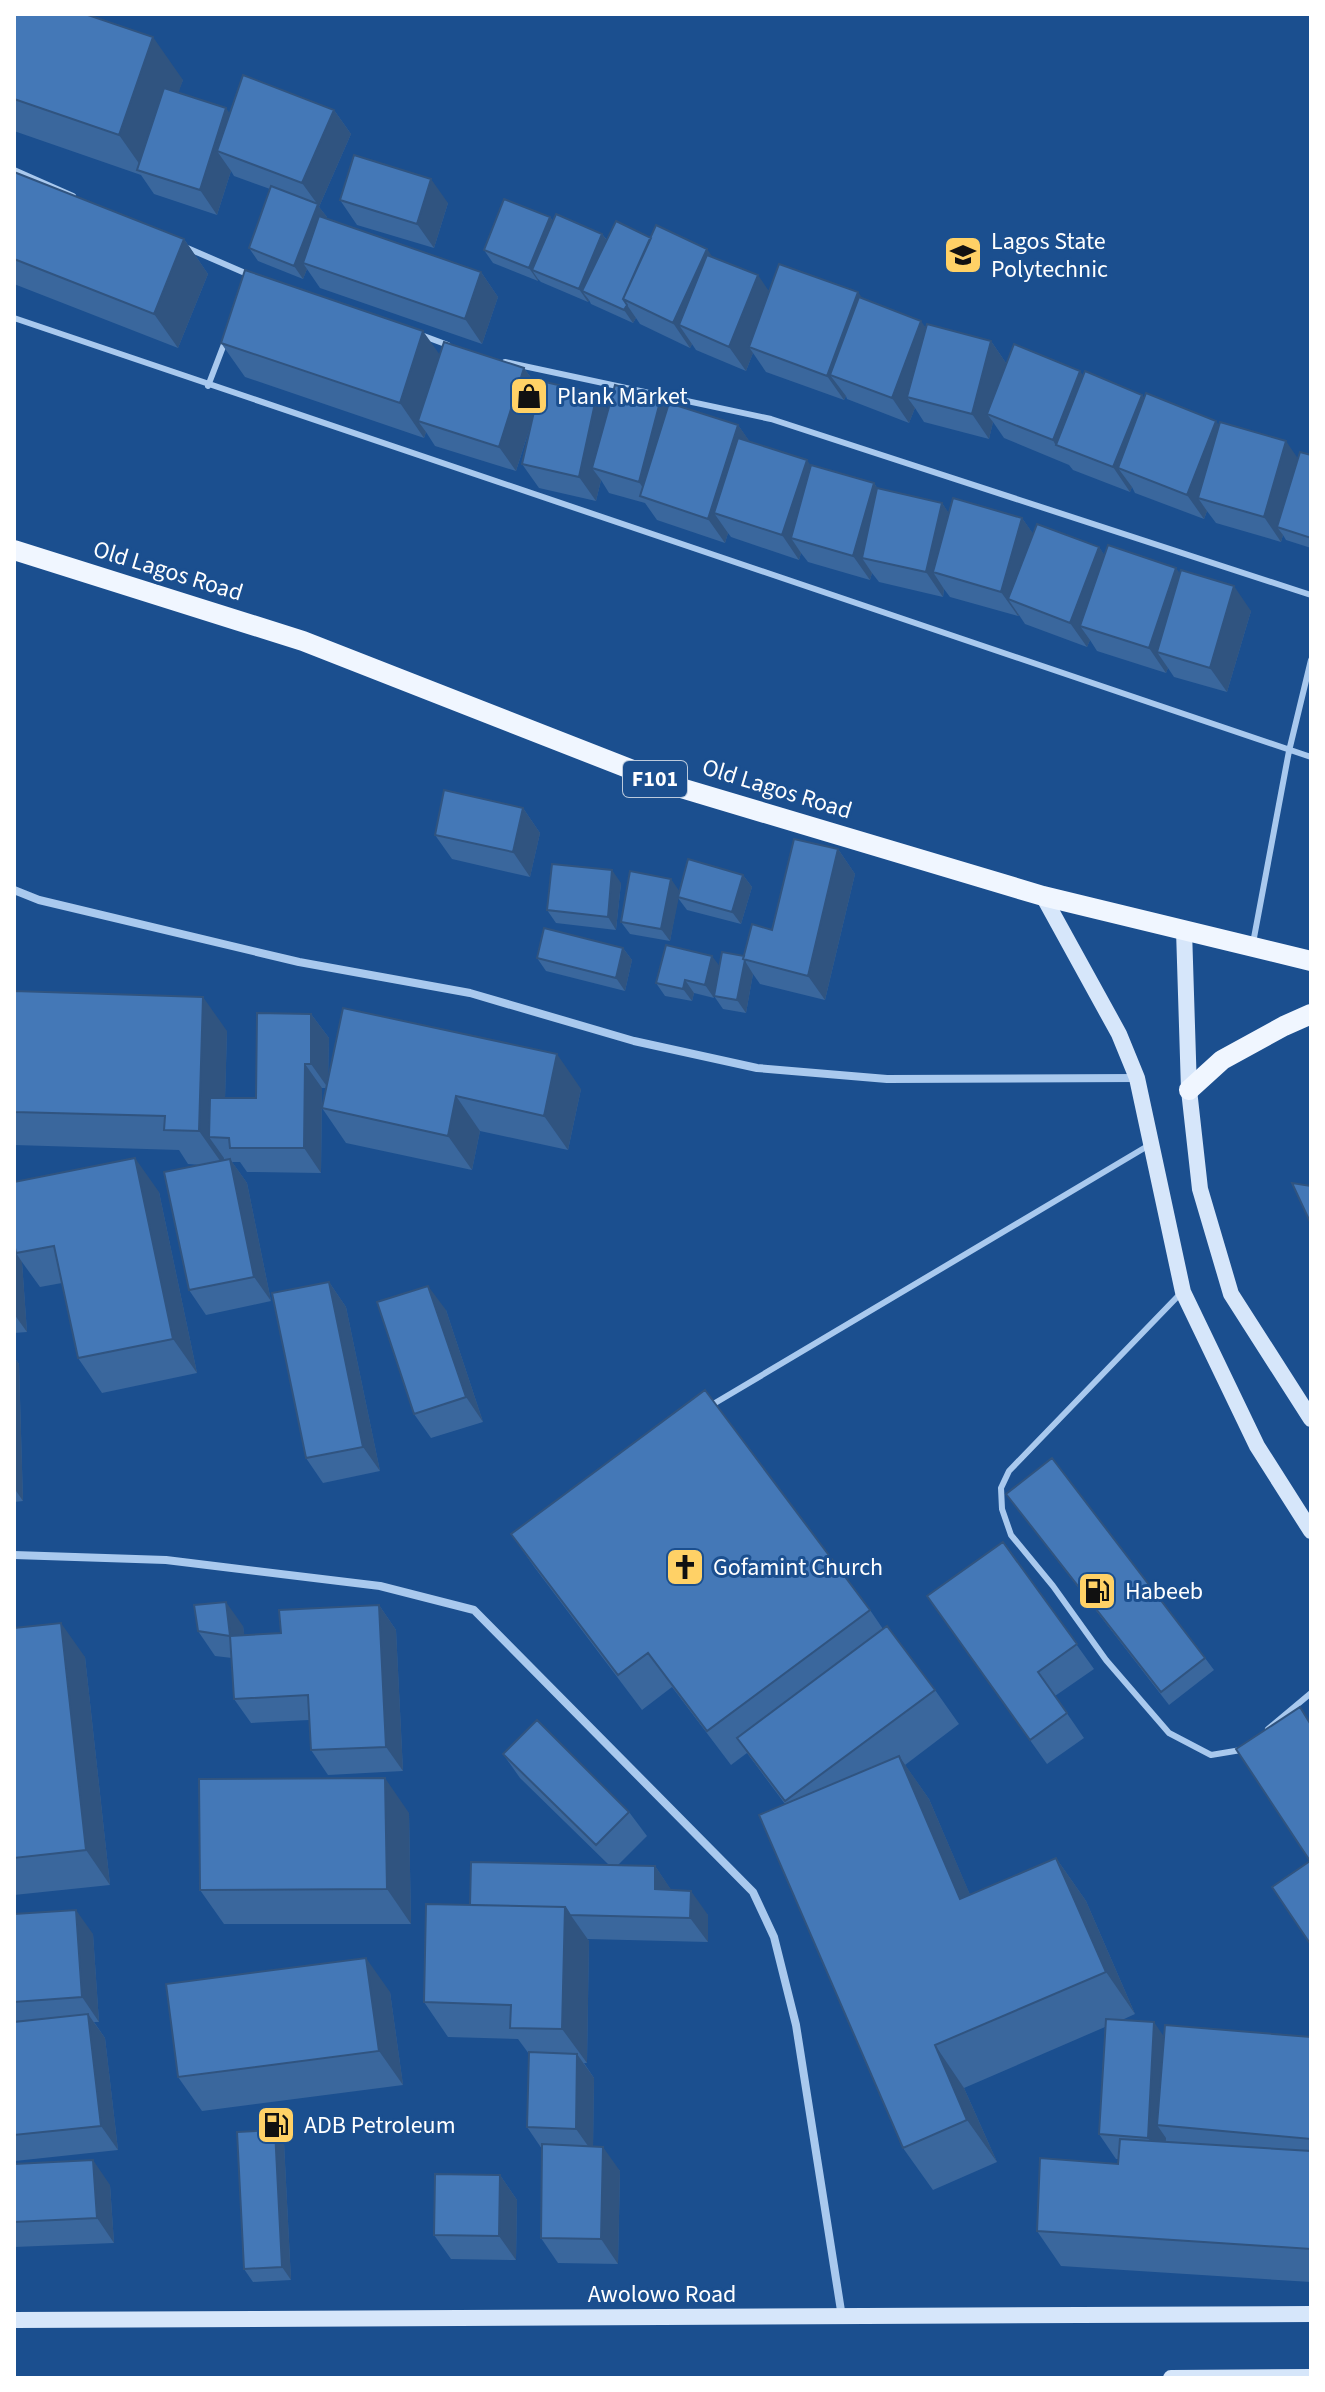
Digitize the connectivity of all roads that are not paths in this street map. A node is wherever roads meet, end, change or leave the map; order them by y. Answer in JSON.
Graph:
{"nodes":[{"id":1,"x":14,"y":170,"type":"edge"},
{"id":2,"x":80,"y":199,"type":"edge"},
{"id":3,"x":180,"y":244,"type":"edge"},
{"id":4,"x":251,"y":276,"type":"junction"},
{"id":5,"x":266,"y":281,"type":"edge"},
{"id":6,"x":246,"y":290,"type":"edge"},
{"id":7,"x":14,"y":318,"type":"edge"},
{"id":8,"x":230,"y":331,"type":"edge"},
{"id":9,"x":413,"y":332,"type":"edge"},
{"id":10,"x":457,"y":348,"type":"edge"},
{"id":11,"x":501,"y":361,"type":"edge"},
{"id":12,"x":208,"y":386,"type":"junction"},
{"id":13,"x":14,"y":550,"type":"edge"},
{"id":14,"x":1311,"y":595,"type":"edge"},
{"id":15,"x":1311,"y":660,"type":"edge"},
{"id":16,"x":1289,"y":751,"type":"junction"},
{"id":17,"x":1311,"y":757,"type":"edge"},
{"id":18,"x":14,"y":890,"type":"edge"},
{"id":19,"x":1043,"y":896,"type":"junction"},
{"id":20,"x":1184,"y":930,"type":"junction"},
{"id":21,"x":1253,"y":946,"type":"junction"},
{"id":22,"x":1311,"y":961,"type":"edge"},
{"id":23,"x":1311,"y":1014,"type":"edge"},
{"id":24,"x":1137,"y":1078,"type":"junction"},
{"id":25,"x":1189,"y":1090,"type":"junction"},
{"id":26,"x":1152,"y":1144,"type":"junction"},
{"id":27,"x":1183,"y":1292,"type":"junction"},
{"id":28,"x":700,"y":1413,"type":"edge"},
{"id":29,"x":1311,"y":1419,"type":"edge"},
{"id":30,"x":1311,"y":1531,"type":"edge"},
{"id":31,"x":14,"y":1555,"type":"edge"},
{"id":32,"x":1311,"y":1693,"type":"edge"},
{"id":33,"x":1267,"y":1730,"type":"edge"},
{"id":34,"x":1245,"y":1749,"type":"edge"},
{"id":35,"x":1311,"y":2314,"type":"edge"},
{"id":36,"x":842,"y":2317,"type":"junction"},
{"id":37,"x":14,"y":2320,"type":"edge"},
{"id":38,"x":1311,"y":2377,"type":"edge"},
{"id":39,"x":1171,"y":2378,"type":"edge"}],
"edges":[{"from":1,"to":2,"type":"lane"},
{"from":3,"to":4,"type":"lane"},
{"from":4,"to":5,"type":"lane"},
{"from":4,"to":6,"type":"lane"},
{"from":7,"to":12,"type":"lane"},
{"from":8,"to":12,"type":"lane"},
{"from":9,"to":10,"type":"lane"},
{"from":11,"to":14,"type":"lane"},
{"from":12,"to":16,"type":"lane"},
{"from":13,"to":19,"type":"main road","name":"Old Lagos Road","number":"F101"},
{"from":15,"to":16,"type":"lane"},
{"from":16,"to":17,"type":"lane"},
{"from":16,"to":21,"type":"lane"},
{"from":18,"to":24,"type":"street"},
{"from":19,"to":20,"type":"main road","name":"Old Lagos Road","number":"F101"},
{"from":19,"to":24,"type":"main road"},
{"from":20,"to":21,"type":"main road","name":"Old Lagos Road","number":"F101"},
{"from":20,"to":25,"type":"main road"},
{"from":21,"to":22,"type":"main road","name":"Old Lagos Road","number":"F101"},
{"from":23,"to":25,"type":"main road"},
{"from":24,"to":26,"type":"main road"},
{"from":25,"to":29,"type":"main road"},
{"from":26,"to":27,"type":"main road"},
{"from":26,"to":28,"type":"lane"},
{"from":27,"to":30,"type":"main road"},
{"from":27,"to":34,"type":"lane"},
{"from":31,"to":36,"type":"street"},
{"from":32,"to":33,"type":"lane"},
{"from":35,"to":36,"type":"main road","name":"Awolowo Road"},
{"from":36,"to":37,"type":"main road","name":"Awolowo Road"},
{"from":38,"to":39,"type":"main road"}]}
